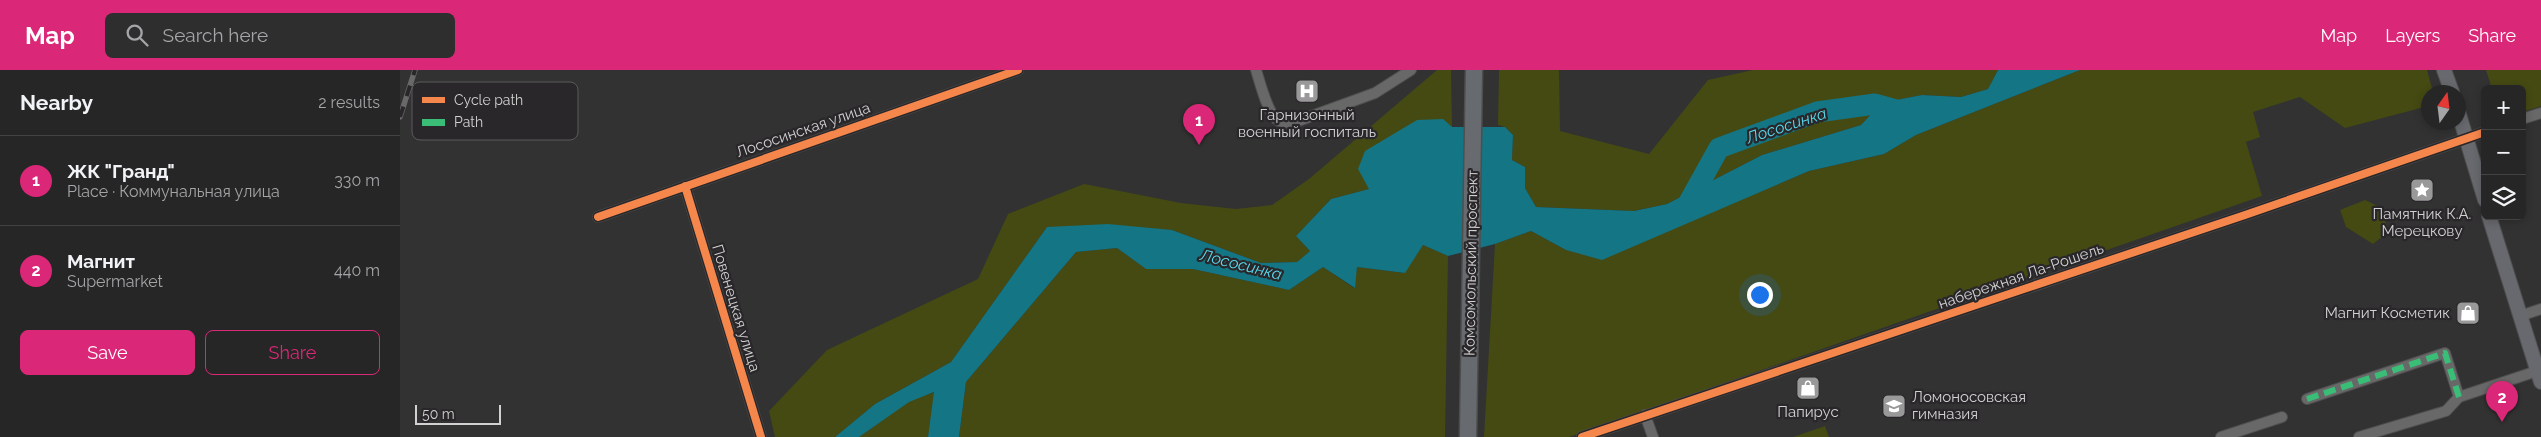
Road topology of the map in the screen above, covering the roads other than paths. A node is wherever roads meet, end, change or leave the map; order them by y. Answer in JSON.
{"nodes":[{"id":1,"x":1018,"y":70,"type":"edge"},
{"id":2,"x":1256,"y":70,"type":"edge"},
{"id":3,"x":1411,"y":70,"type":"edge"},
{"id":4,"x":1474,"y":70,"type":"edge"},
{"id":5,"x":2444,"y":70,"type":"edge"},
{"id":6,"x":998,"y":73,"type":"edge"},
{"id":7,"x":2449,"y":85,"type":"edge"},
{"id":8,"x":2541,"y":113,"type":"edge"},
{"id":9,"x":2526,"y":118,"type":"edge"},
{"id":10,"x":2465,"y":130,"type":"edge"},
{"id":11,"x":2481,"y":133,"type":"edge"},
{"id":12,"x":2468,"y":138,"type":"junction"},
{"id":13,"x":2481,"y":185,"type":"edge"},
{"id":14,"x":685,"y":186,"type":"junction"},
{"id":15,"x":598,"y":217,"type":"dead end"},
{"id":16,"x":2490,"y":220,"type":"edge"},
{"id":17,"x":2541,"y":309,"type":"edge"},
{"id":18,"x":2520,"y":316,"type":"junction"},
{"id":19,"x":2539,"y":376,"type":"edge"},
{"id":20,"x":2459,"y":397,"type":"junction"},
{"id":21,"x":2307,"y":399,"type":"dead end"},
{"id":22,"x":1645,"y":415,"type":"junction"},
{"id":23,"x":2282,"y":417,"type":"dead end"},
{"id":24,"x":1468,"y":433,"type":"edge"},
{"id":25,"x":761,"y":437,"type":"edge"},
{"id":26,"x":1582,"y":437,"type":"edge"},
{"id":27,"x":1653,"y":437,"type":"edge"},
{"id":28,"x":2221,"y":437,"type":"edge"},
{"id":29,"x":2359,"y":437,"type":"edge"}],
"edges":[{"from":1,"to":6,"type":"street","name":"Лососинская улица"},
{"from":2,"to":3,"type":"street"},
{"from":4,"to":24,"type":"main road","name":"Комсомольский проспект"},
{"from":5,"to":7,"type":"main road"},
{"from":6,"to":14,"type":"street","name":"Лососинская улица"},
{"from":8,"to":9,"type":"street"},
{"from":10,"to":12,"type":"main road"},
{"from":11,"to":12,"type":"street","name":"набережная Ла-Рошель"},
{"from":12,"to":13,"type":"main road"},
{"from":12,"to":22,"type":"street","name":"набережная Ла-Рошель"},
{"from":14,"to":15,"type":"street","name":"Лососинская улица"},
{"from":14,"to":25,"type":"street","name":"Повенецкая улица"},
{"from":16,"to":18,"type":"main road"},
{"from":17,"to":18,"type":"street"},
{"from":18,"to":19,"type":"main road"},
{"from":19,"to":20,"type":"street"},
{"from":20,"to":21,"type":"street"},
{"from":20,"to":29,"type":"street"},
{"from":22,"to":26,"type":"street","name":"набережная Ла-Рошель"},
{"from":22,"to":27,"type":"street"},
{"from":23,"to":28,"type":"street"}]}
